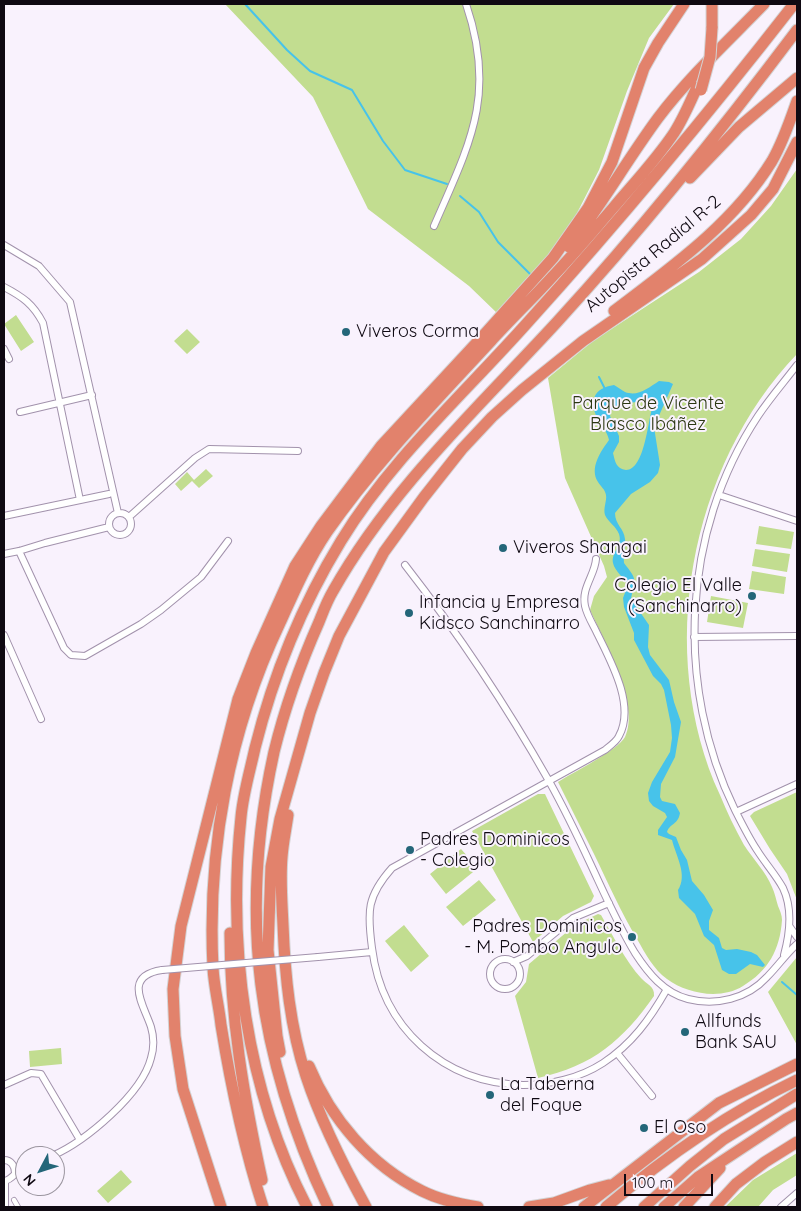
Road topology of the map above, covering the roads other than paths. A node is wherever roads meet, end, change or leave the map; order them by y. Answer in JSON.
{"nodes":[{"id":1,"x":466,"y":4,"type":"edge"},
{"id":2,"x":684,"y":4,"type":"edge"},
{"id":3,"x":712,"y":4,"type":"edge"},
{"id":4,"x":764,"y":4,"type":"edge"},
{"id":5,"x":794,"y":4,"type":"edge"},
{"id":6,"x":797,"y":30,"type":"edge"},
{"id":7,"x":797,"y":78,"type":"edge"},
{"id":8,"x":699,"y":89,"type":"junction"},
{"id":9,"x":797,"y":101,"type":"edge"},
{"id":10,"x":797,"y":142,"type":"edge"},
{"id":11,"x":797,"y":156,"type":"edge"},
{"id":12,"x":773,"y":189,"type":"junction"},
{"id":13,"x":636,"y":200,"type":"junction"},
{"id":14,"x":644,"y":222,"type":"junction"},
{"id":15,"x":434,"y":226,"type":"dead end"},
{"id":16,"x":4,"y":245,"type":"edge"},
{"id":17,"x":4,"y":287,"type":"edge"},
{"id":18,"x":516,"y":313,"type":"junction"},
{"id":19,"x":4,"y":349,"type":"edge"},
{"id":20,"x":9,"y":359,"type":"dead end"},
{"id":21,"x":797,"y":365,"type":"edge"},
{"id":22,"x":522,"y":390,"type":"junction"},
{"id":23,"x":92,"y":395,"type":"junction"},
{"id":24,"x":60,"y":402,"type":"junction"},
{"id":25,"x":20,"y":412,"type":"dead end"},
{"id":26,"x":298,"y":451,"type":"dead end"},
{"id":27,"x":109,"y":494,"type":"dead end"},
{"id":28,"x":719,"y":495,"type":"junction"},
{"id":29,"x":80,"y":500,"type":"junction"},
{"id":30,"x":118,"y":513,"type":"junction"},
{"id":31,"x":4,"y":516,"type":"edge"},
{"id":32,"x":129,"y":517,"type":"junction"},
{"id":33,"x":797,"y":521,"type":"edge"},
{"id":34,"x":109,"y":527,"type":"junction"},
{"id":35,"x":228,"y":541,"type":"dead end"},
{"id":36,"x":19,"y":551,"type":"junction"},
{"id":37,"x":4,"y":554,"type":"edge"},
{"id":38,"x":596,"y":559,"type":"dead end"},
{"id":39,"x":405,"y":564,"type":"dead end"},
{"id":40,"x":4,"y":635,"type":"edge"},
{"id":41,"x":797,"y":636,"type":"edge"},
{"id":42,"x":694,"y":637,"type":"junction"},
{"id":43,"x":41,"y":719,"type":"dead end"},
{"id":44,"x":293,"y":776,"type":"junction"},
{"id":45,"x":548,"y":781,"type":"junction"},
{"id":46,"x":797,"y":784,"type":"edge"},
{"id":47,"x":736,"y":812,"type":"junction"},
{"id":48,"x":236,"y":903,"type":"junction"},
{"id":49,"x":608,"y":903,"type":"junction"},
{"id":50,"x":789,"y":926,"type":"junction"},
{"id":51,"x":797,"y":937,"type":"edge"},
{"id":52,"x":797,"y":944,"type":"edge"},
{"id":53,"x":372,"y":952,"type":"junction"},
{"id":54,"x":527,"y":956,"type":"junction"},
{"id":55,"x":784,"y":956,"type":"junction"},
{"id":56,"x":513,"y":962,"type":"junction"},
{"id":57,"x":519,"y":972,"type":"junction"},
{"id":58,"x":667,"y":989,"type":"junction"},
{"id":59,"x":290,"y":1005,"type":"junction"},
{"id":60,"x":617,"y":1053,"type":"junction"},
{"id":61,"x":797,"y":1064,"type":"edge"},
{"id":62,"x":797,"y":1080,"type":"edge"},
{"id":63,"x":4,"y":1084,"type":"edge"},
{"id":64,"x":797,"y":1094,"type":"edge"},
{"id":65,"x":652,"y":1096,"type":"dead end"},
{"id":66,"x":797,"y":1113,"type":"edge"},
{"id":67,"x":80,"y":1140,"type":"junction"},
{"id":68,"x":797,"y":1142,"type":"edge"},
{"id":69,"x":65,"y":1149,"type":"edge"},
{"id":70,"x":304,"y":1150,"type":"junction"},
{"id":71,"x":735,"y":1152,"type":"junction"},
{"id":72,"x":4,"y":1160,"type":"edge"},
{"id":73,"x":14,"y":1165,"type":"joint"},
{"id":74,"x":15,"y":1173,"type":"joint"},
{"id":75,"x":4,"y":1181,"type":"edge"},
{"id":76,"x":611,"y":1184,"type":"junction"},
{"id":77,"x":797,"y":1193,"type":"edge"},
{"id":78,"x":14,"y":1200,"type":"dead end"},
{"id":79,"x":5,"y":1207,"type":"edge"},
{"id":80,"x":18,"y":1207,"type":"edge"},
{"id":81,"x":221,"y":1207,"type":"edge"},
{"id":82,"x":263,"y":1207,"type":"edge"},
{"id":83,"x":269,"y":1207,"type":"edge"},
{"id":84,"x":306,"y":1207,"type":"edge"},
{"id":85,"x":328,"y":1207,"type":"edge"},
{"id":86,"x":366,"y":1207,"type":"edge"},
{"id":87,"x":478,"y":1207,"type":"edge"},
{"id":88,"x":529,"y":1207,"type":"edge"},
{"id":89,"x":584,"y":1207,"type":"edge"},
{"id":90,"x":606,"y":1207,"type":"edge"},
{"id":91,"x":644,"y":1207,"type":"edge"},
{"id":92,"x":664,"y":1207,"type":"edge"},
{"id":93,"x":684,"y":1207,"type":"edge"},
{"id":94,"x":715,"y":1207,"type":"edge"},
{"id":95,"x":781,"y":1207,"type":"edge"}],
"edges":[{"from":1,"to":15,"type":"street"},
{"from":2,"to":81,"type":"highway"},
{"from":3,"to":8,"type":"highway","bridge":true},
{"from":4,"to":18,"type":"highway"},
{"from":5,"to":13,"type":"highway"},
{"from":6,"to":14,"type":"highway"},
{"from":7,"to":14,"type":"highway"},
{"from":8,"to":13,"type":"highway"},
{"from":8,"to":18,"type":"highway"},
{"from":9,"to":22,"type":"highway","name":"Autopista Radial R-2"},
{"from":10,"to":12,"type":"highway"},
{"from":11,"to":12,"type":"highway"},
{"from":12,"to":22,"type":"highway"},
{"from":13,"to":48,"type":"highway"},
{"from":14,"to":70,"type":"highway"},
{"from":16,"to":23,"type":"street"},
{"from":17,"to":24,"type":"street"},
{"from":18,"to":82,"type":"highway"},
{"from":19,"to":20,"type":"street"},
{"from":21,"to":28,"type":"street"},
{"from":22,"to":44,"type":"highway"},
{"from":23,"to":24,"type":"street"},
{"from":23,"to":30,"type":"street"},
{"from":24,"to":25,"type":"street"},
{"from":24,"to":29,"type":"street"},
{"from":26,"to":32,"type":"street"},
{"from":27,"to":29,"type":"street"},
{"from":28,"to":33,"type":"street"},
{"from":28,"to":42,"type":"street"},
{"from":29,"to":31,"type":"street"},
{"from":30,"to":32,"type":"street"},
{"from":30,"to":34,"type":"street"},
{"from":32,"to":34,"type":"street"},
{"from":34,"to":36,"type":"street"},
{"from":35,"to":36,"type":"street"},
{"from":36,"to":37,"type":"street"},
{"from":38,"to":45,"type":"street"},
{"from":39,"to":45,"type":"street"},
{"from":40,"to":43,"type":"street"},
{"from":41,"to":42,"type":"street"},
{"from":42,"to":47,"type":"street"},
{"from":44,"to":59,"type":"highway"},
{"from":44,"to":70,"type":"highway"},
{"from":45,"to":49,"type":"street"},
{"from":45,"to":53,"type":"street"},
{"from":46,"to":47,"type":"street"},
{"from":47,"to":50,"type":"street"},
{"from":48,"to":83,"type":"highway"},
{"from":48,"to":84,"type":"highway"},
{"from":49,"to":54,"type":"street"},
{"from":49,"to":58,"type":"street"},
{"from":50,"to":51,"type":"street"},
{"from":50,"to":55,"type":"street"},
{"from":52,"to":55,"type":"street"},
{"from":53,"to":60,"type":"street"},
{"from":53,"to":67,"type":"street","bridge":true},
{"from":54,"to":56,"type":"street"},
{"from":54,"to":57,"type":"street"},
{"from":55,"to":58,"type":"street"},
{"from":56,"to":57,"type":"street"},
{"from":56,"to":57,"type":"street"},
{"from":58,"to":60,"type":"street"},
{"from":59,"to":86,"type":"highway"},
{"from":59,"to":87,"type":"highway"},
{"from":60,"to":65,"type":"street"},
{"from":61,"to":76,"type":"highway"},
{"from":62,"to":90,"type":"highway"},
{"from":63,"to":67,"type":"street"},
{"from":64,"to":91,"type":"highway"},
{"from":66,"to":71,"type":"highway"},
{"from":67,"to":69,"type":"street"},
{"from":68,"to":94,"type":"highway"},
{"from":70,"to":85,"type":"highway"},
{"from":71,"to":92,"type":"highway"},
{"from":71,"to":93,"type":"highway"},
{"from":72,"to":73,"type":"street"},
{"from":73,"to":74,"type":"street"},
{"from":74,"to":75,"type":"street"},
{"from":75,"to":79,"type":"street"},
{"from":76,"to":88,"type":"highway"},
{"from":76,"to":89,"type":"highway"},
{"from":77,"to":95,"type":"street"},
{"from":78,"to":80,"type":"street"}]}
